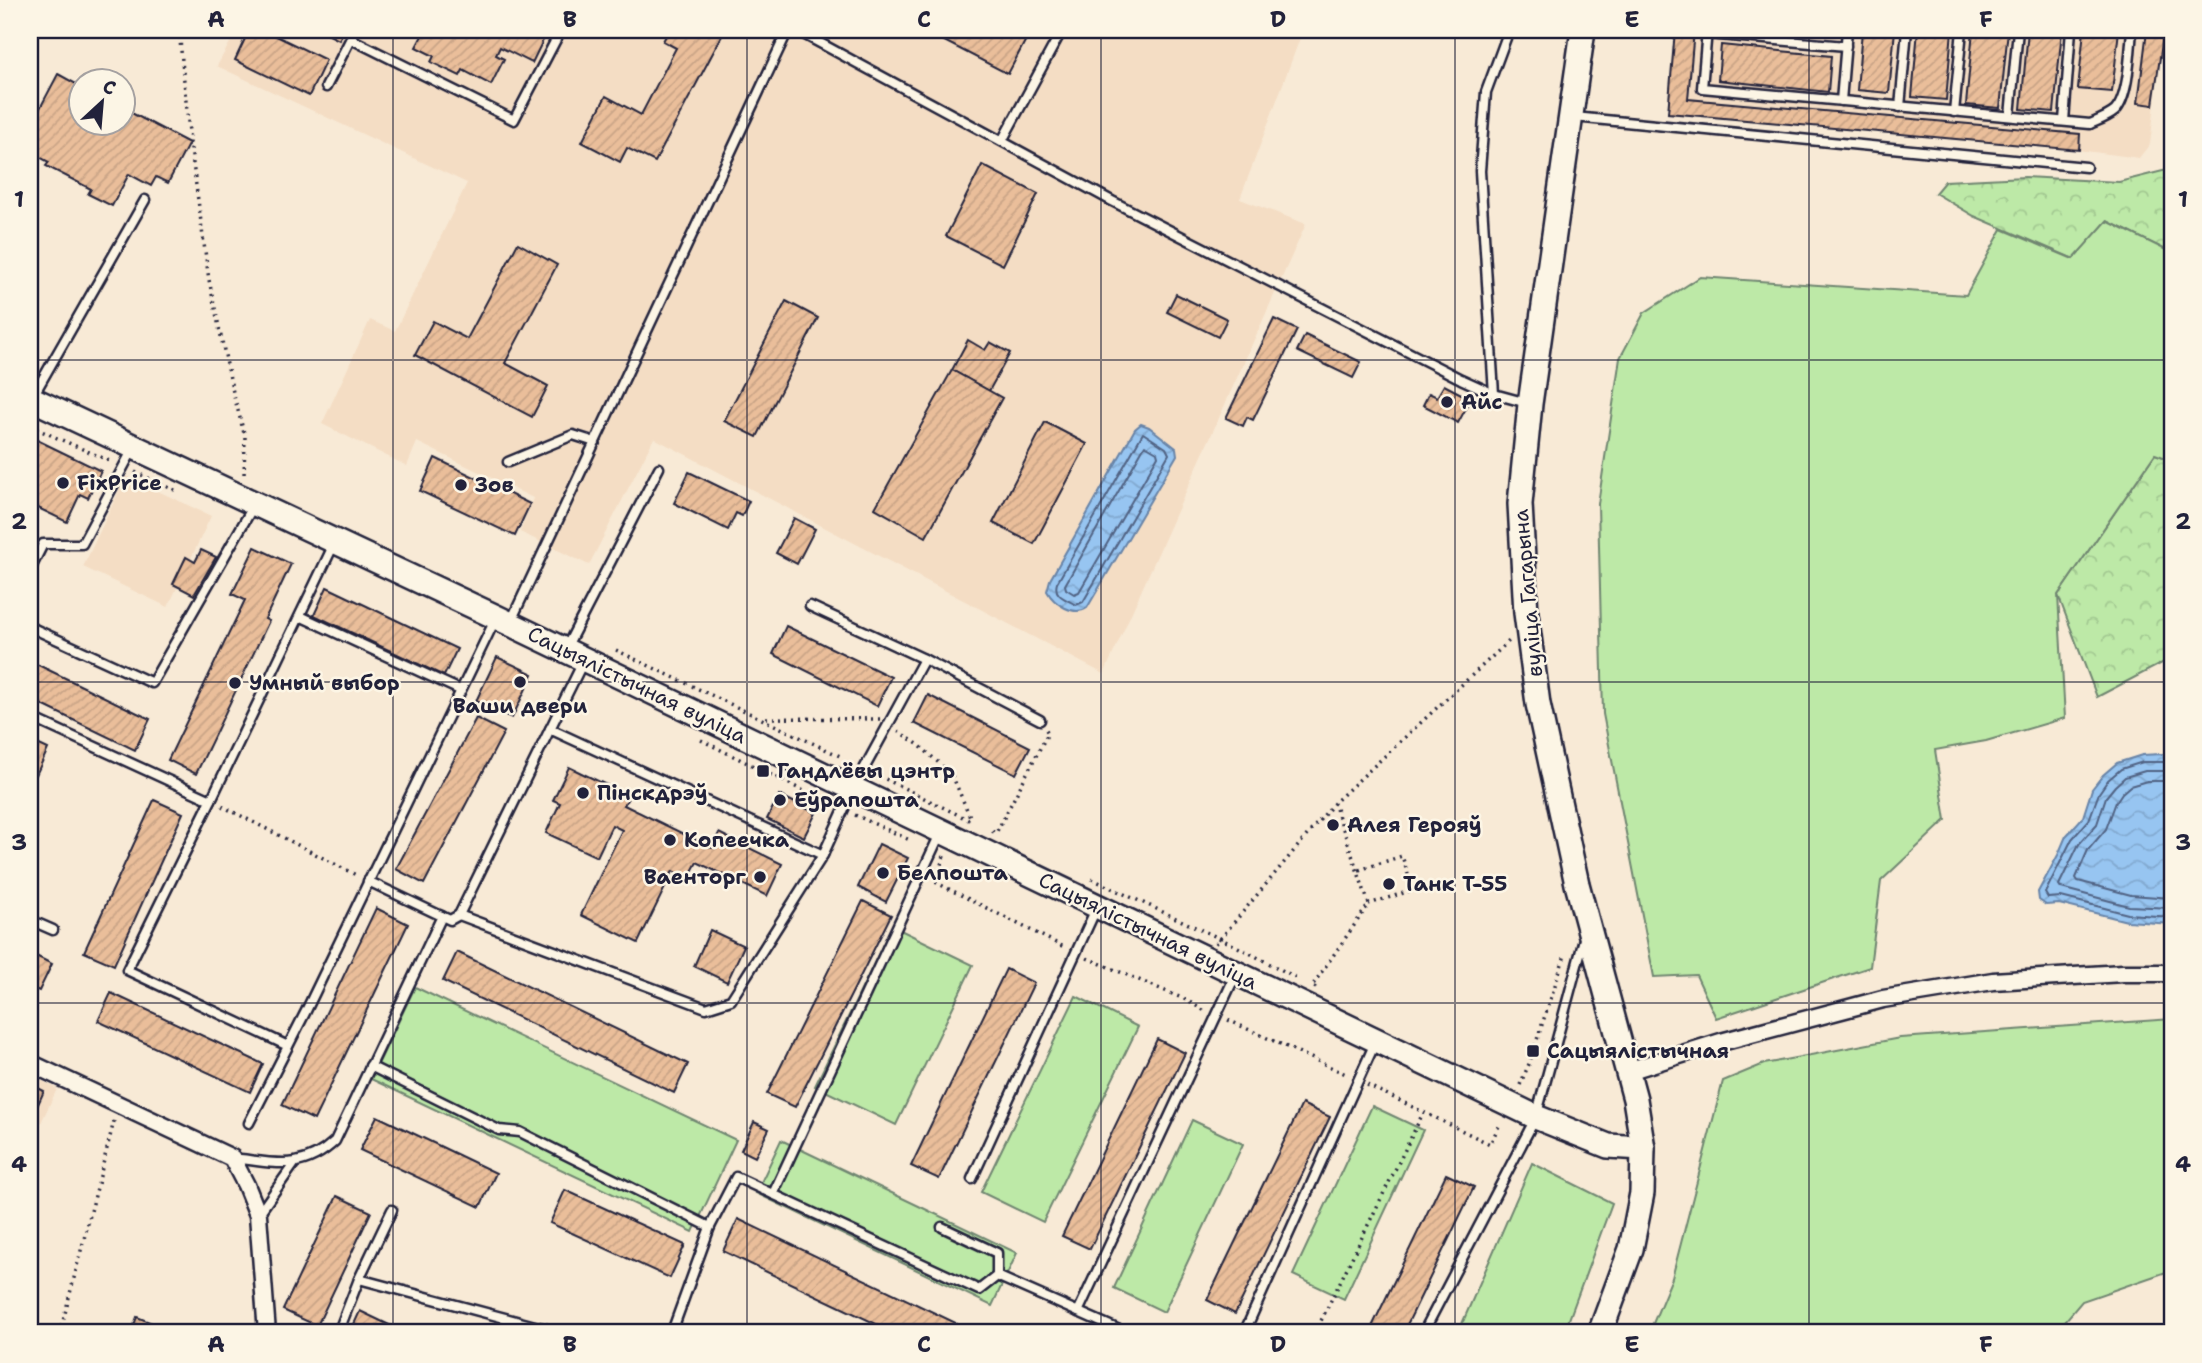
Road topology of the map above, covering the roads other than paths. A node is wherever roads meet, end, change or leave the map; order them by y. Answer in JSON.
{"nodes":[{"id":1,"x":355,"y":30,"type":"edge"},
{"id":2,"x":561,"y":30,"type":"edge"},
{"id":3,"x":788,"y":30,"type":"edge"},
{"id":4,"x":796,"y":30,"type":"edge"},
{"id":5,"x":1062,"y":30,"type":"edge"},
{"id":6,"x":1509,"y":30,"type":"edge"},
{"id":7,"x":1583,"y":30,"type":"edge"},
{"id":8,"x":1847,"y":30,"type":"edge"},
{"id":9,"x":1907,"y":30,"type":"edge"},
{"id":10,"x":1962,"y":30,"type":"edge"},
{"id":11,"x":2018,"y":30,"type":"edge"},
{"id":12,"x":2071,"y":30,"type":"edge"},
{"id":13,"x":2132,"y":30,"type":"edge"},
{"id":14,"x":1707,"y":32,"type":"edge"},
{"id":15,"x":351,"y":39,"type":"junction"},
{"id":16,"x":1846,"y":46,"type":"junction"},
{"id":17,"x":326,"y":87,"type":"dead end"},
{"id":18,"x":1841,"y":101,"type":"junction"},
{"id":19,"x":1900,"y":107,"type":"junction"},
{"id":20,"x":1954,"y":111,"type":"junction"},
{"id":21,"x":2010,"y":116,"type":"junction"},
{"id":22,"x":1571,"y":117,"type":"junction"},
{"id":23,"x":2064,"y":121,"type":"junction"},
{"id":24,"x":1002,"y":141,"type":"junction"},
{"id":25,"x":2086,"y":167,"type":"dead end"},
{"id":26,"x":145,"y":200,"type":"dead end"},
{"id":27,"x":1494,"y":394,"type":"junction"},
{"id":28,"x":31,"y":398,"type":"edge"},
{"id":29,"x":1530,"y":404,"type":"junction"},
{"id":30,"x":595,"y":442,"type":"junction"},
{"id":31,"x":134,"y":446,"type":"junction"},
{"id":32,"x":508,"y":461,"type":"dead end"},
{"id":33,"x":659,"y":468,"type":"dead end"},
{"id":34,"x":255,"y":503,"type":"junction"},
{"id":35,"x":335,"y":542,"type":"junction"},
{"id":36,"x":30,"y":570,"type":"edge"},
{"id":37,"x":810,"y":606,"type":"dead end"},
{"id":38,"x":300,"y":616,"type":"junction"},
{"id":39,"x":503,"y":621,"type":"junction"},
{"id":40,"x":30,"y":627,"type":"edge"},
{"id":41,"x":574,"y":655,"type":"junction"},
{"id":42,"x":924,"y":659,"type":"junction"},
{"id":43,"x":460,"y":690,"type":"junction"},
{"id":44,"x":30,"y":716,"type":"edge"},
{"id":45,"x":1040,"y":720,"type":"road end"},
{"id":46,"x":550,"y":729,"type":"junction"},
{"id":47,"x":853,"y":789,"type":"junction"},
{"id":48,"x":211,"y":800,"type":"junction"},
{"id":49,"x":942,"y":831,"type":"junction"},
{"id":50,"x":823,"y":855,"type":"junction"},
{"id":51,"x":368,"y":881,"type":"junction"},
{"id":52,"x":1097,"y":906,"type":"junction"},
{"id":53,"x":459,"y":915,"type":"junction"},
{"id":54,"x":442,"y":916,"type":"junction"},
{"id":55,"x":30,"y":920,"type":"edge"},
{"id":56,"x":1588,"y":926,"type":"junction"},
{"id":57,"x":53,"y":930,"type":"dead end"},
{"id":58,"x":1237,"y":974,"type":"junction"},
{"id":59,"x":2172,"y":974,"type":"edge"},
{"id":60,"x":1376,"y":1040,"type":"junction"},
{"id":61,"x":288,"y":1046,"type":"junction"},
{"id":62,"x":30,"y":1063,"type":"edge"},
{"id":63,"x":370,"y":1066,"type":"junction"},
{"id":64,"x":1628,"y":1072,"type":"junction"},
{"id":65,"x":1536,"y":1117,"type":"junction"},
{"id":66,"x":248,"y":1123,"type":"dead end"},
{"id":67,"x":1643,"y":1148,"type":"junction"},
{"id":68,"x":232,"y":1158,"type":"junction"},
{"id":69,"x":294,"y":1164,"type":"junction"},
{"id":70,"x":972,"y":1179,"type":"dead end"},
{"id":71,"x":773,"y":1194,"type":"junction"},
{"id":72,"x":392,"y":1210,"type":"dead end"},
{"id":73,"x":258,"y":1215,"type":"junction"},
{"id":74,"x":710,"y":1227,"type":"junction"},
{"id":75,"x":942,"y":1227,"type":"dead end"},
{"id":76,"x":997,"y":1276,"type":"junction"},
{"id":77,"x":359,"y":1279,"type":"junction"},
{"id":78,"x":1078,"y":1312,"type":"junction"},
{"id":79,"x":267,"y":1333,"type":"edge"},
{"id":80,"x":338,"y":1333,"type":"edge"},
{"id":81,"x":561,"y":1333,"type":"edge"},
{"id":82,"x":675,"y":1333,"type":"edge"},
{"id":83,"x":1126,"y":1333,"type":"edge"},
{"id":84,"x":1244,"y":1333,"type":"edge"},
{"id":85,"x":1423,"y":1333,"type":"edge"},
{"id":86,"x":1600,"y":1333,"type":"edge"}],
"edges":[{"from":1,"to":15,"type":"lane"},
{"from":2,"to":15,"type":"lane"},
{"from":3,"to":30,"type":"lane"},
{"from":4,"to":24,"type":"lane"},
{"from":5,"to":24,"type":"lane"},
{"from":6,"to":27,"type":"lane"},
{"from":7,"to":22,"type":"main road","name":"вуліца Гагарына"},
{"from":8,"to":16,"type":"lane"},
{"from":9,"to":19,"type":"lane"},
{"from":10,"to":20,"type":"lane"},
{"from":11,"to":21,"type":"lane"},
{"from":12,"to":23,"type":"lane"},
{"from":13,"to":23,"type":"lane"},
{"from":14,"to":16,"type":"lane"},
{"from":14,"to":18,"type":"lane"},
{"from":15,"to":17,"type":"lane"},
{"from":16,"to":18,"type":"lane"},
{"from":18,"to":19,"type":"lane"},
{"from":19,"to":20,"type":"lane"},
{"from":20,"to":21,"type":"lane"},
{"from":21,"to":23,"type":"lane"},
{"from":22,"to":25,"type":"lane"},
{"from":22,"to":29,"type":"main road","name":"вуліца Гагарына"},
{"from":24,"to":27,"type":"lane"},
{"from":26,"to":28,"type":"lane"},
{"from":27,"to":29,"type":"lane"},
{"from":28,"to":31,"type":"main road","name":"Сацыялістычная вуліца"},
{"from":29,"to":56,"type":"main road","name":"вуліца Гагарына"},
{"from":30,"to":32,"type":"lane"},
{"from":30,"to":39,"type":"lane"},
{"from":31,"to":34,"type":"main road","name":"Сацыялістычная вуліца"},
{"from":31,"to":36,"type":"lane"},
{"from":33,"to":41,"type":"lane"},
{"from":34,"to":35,"type":"main road","name":"Сацыялістычная вуліца"},
{"from":34,"to":40,"type":"lane"},
{"from":35,"to":38,"type":"lane"},
{"from":35,"to":39,"type":"main road","name":"Сацыялістычная вуліца"},
{"from":37,"to":42,"type":"lane"},
{"from":38,"to":43,"type":"lane"},
{"from":38,"to":48,"type":"lane"},
{"from":39,"to":41,"type":"main road","name":"Сацыялістычная вуліца"},
{"from":39,"to":43,"type":"lane"},
{"from":41,"to":46,"type":"lane"},
{"from":41,"to":47,"type":"main road","name":"Сацыялістычная вуліца"},
{"from":42,"to":45,"type":"lane"},
{"from":42,"to":47,"type":"lane"},
{"from":43,"to":51,"type":"lane"},
{"from":44,"to":48,"type":"lane"},
{"from":46,"to":50,"type":"lane"},
{"from":46,"to":53,"type":"lane"},
{"from":47,"to":49,"type":"main road","name":"Сацыялістычная вуліца"},
{"from":47,"to":50,"type":"lane"},
{"from":48,"to":61,"type":"lane"},
{"from":49,"to":52,"type":"main road","name":"Сацыялістычная вуліца"},
{"from":49,"to":71,"type":"lane"},
{"from":50,"to":53,"type":"lane"},
{"from":51,"to":54,"type":"lane"},
{"from":51,"to":61,"type":"lane"},
{"from":52,"to":58,"type":"main road","name":"Сацыялістычная вуліца"},
{"from":52,"to":70,"type":"lane"},
{"from":53,"to":54,"type":"lane"},
{"from":54,"to":63,"type":"lane"},
{"from":55,"to":57,"type":"lane"},
{"from":56,"to":64,"type":"main road","name":"вуліца Гагарына"},
{"from":56,"to":65,"type":"lane"},
{"from":58,"to":60,"type":"main road","name":"Сацыялістычная вуліца"},
{"from":58,"to":78,"type":"lane"},
{"from":59,"to":64,"type":"street"},
{"from":60,"to":65,"type":"main road","name":"Сацыялістычная вуліца"},
{"from":60,"to":84,"type":"lane"},
{"from":61,"to":66,"type":"lane"},
{"from":62,"to":68,"type":"street"},
{"from":63,"to":69,"type":"lane"},
{"from":63,"to":74,"type":"lane"},
{"from":64,"to":67,"type":"main road","name":"вуліца Гагарына"},
{"from":65,"to":67,"type":"main road","name":"Сацыялістычная вуліца"},
{"from":65,"to":85,"type":"lane"},
{"from":67,"to":86,"type":"main road"},
{"from":68,"to":69,"type":"lane"},
{"from":68,"to":73,"type":"street"},
{"from":69,"to":73,"type":"lane"},
{"from":71,"to":74,"type":"lane"},
{"from":71,"to":76,"type":"lane"},
{"from":72,"to":77,"type":"lane"},
{"from":73,"to":79,"type":"street"},
{"from":74,"to":82,"type":"lane"},
{"from":75,"to":76,"type":"lane"},
{"from":76,"to":78,"type":"lane"},
{"from":77,"to":80,"type":"lane"},
{"from":77,"to":81,"type":"lane"},
{"from":78,"to":83,"type":"lane"}]}
